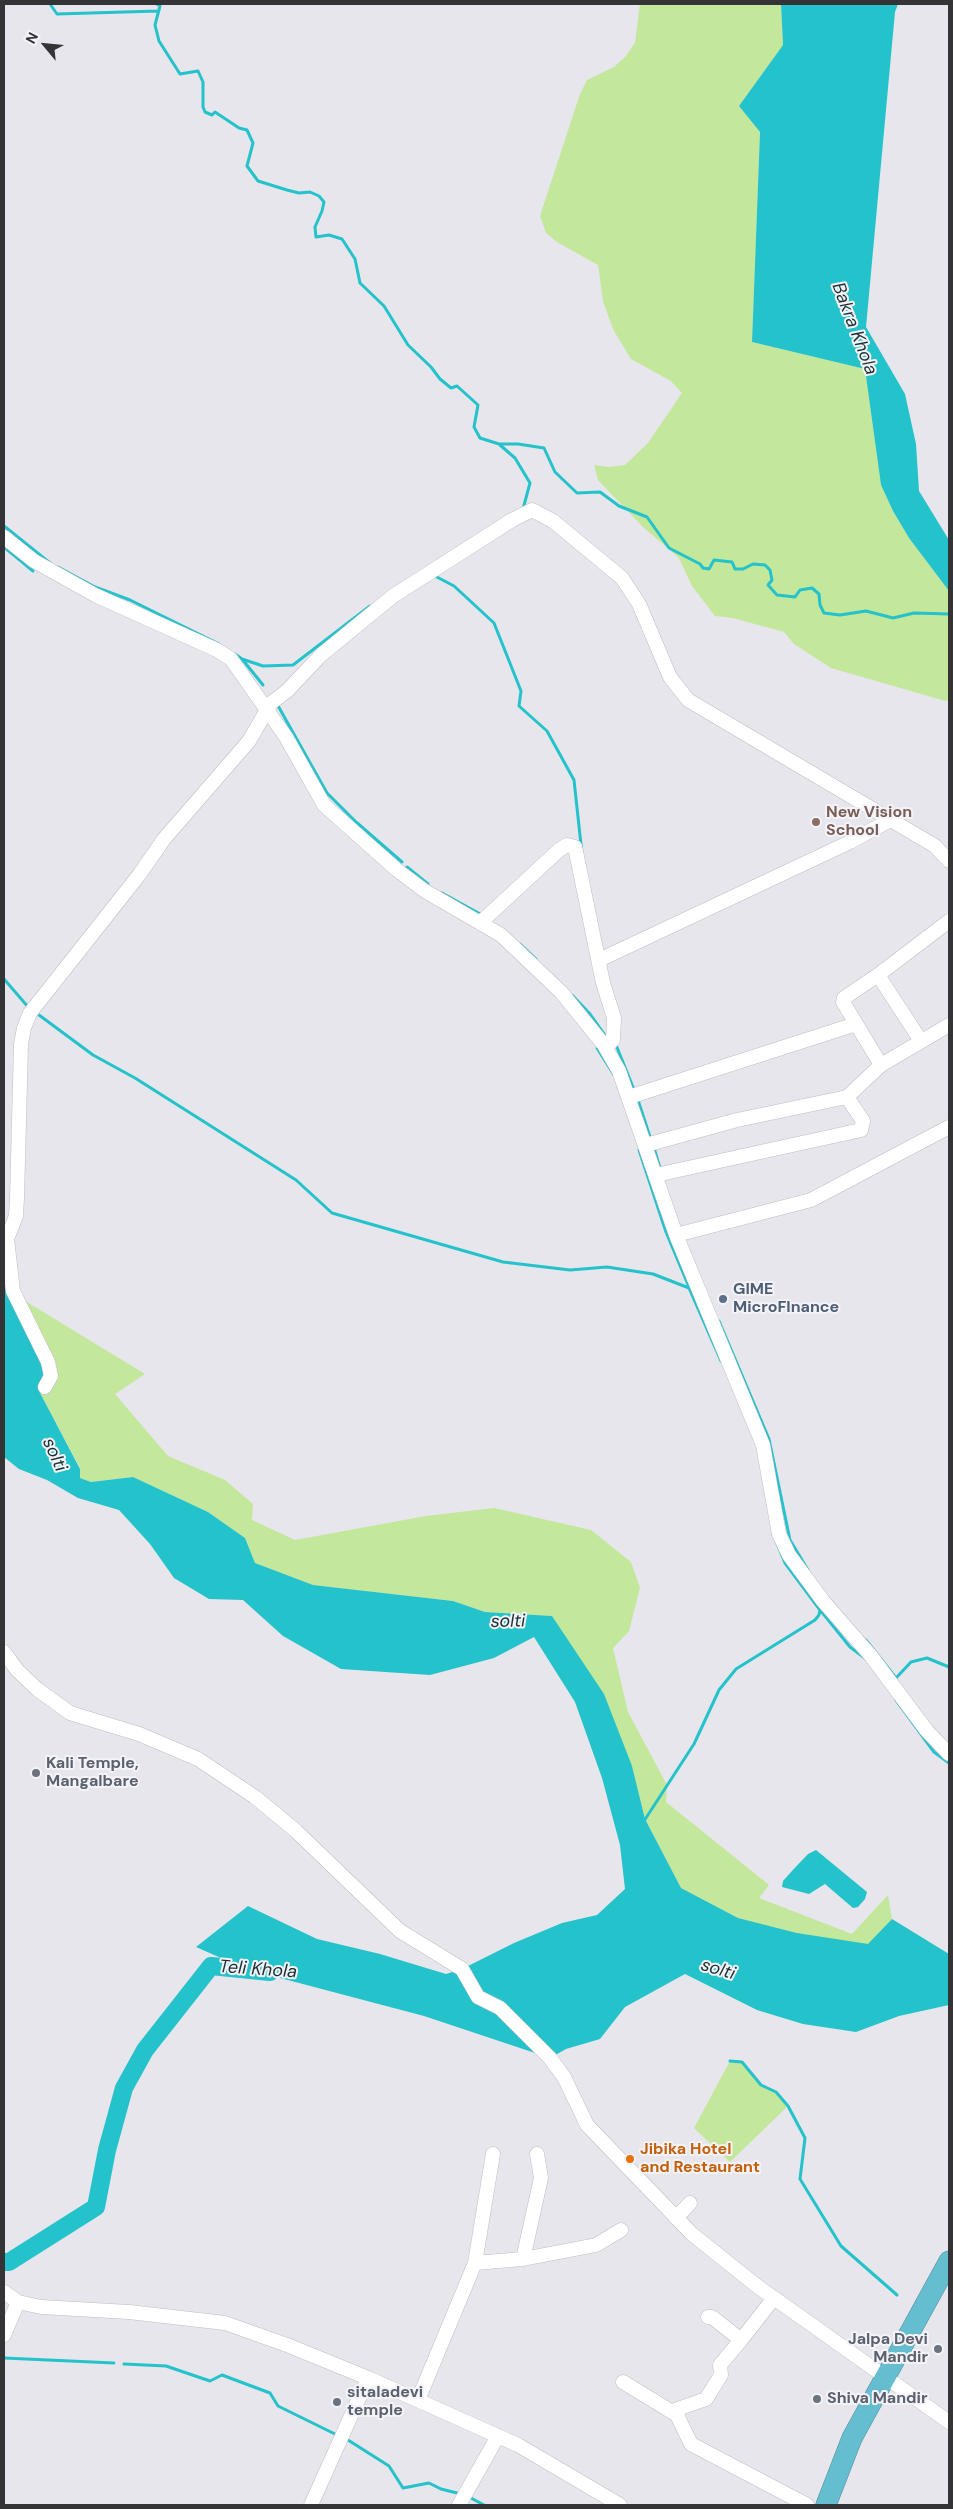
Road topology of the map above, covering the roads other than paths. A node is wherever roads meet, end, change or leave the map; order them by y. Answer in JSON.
{"nodes":[{"id":1,"x":4,"y":536,"type":"edge"},
{"id":2,"x":267,"y":710,"type":"junction"},
{"id":3,"x":890,"y":820,"type":"junction"},
{"id":4,"x":949,"y":860,"type":"edge"},
{"id":5,"x":949,"y":921,"type":"edge"},
{"id":6,"x":480,"y":923,"type":"junction"},
{"id":7,"x":599,"y":960,"type":"junction"},
{"id":8,"x":878,"y":975,"type":"junction"},
{"id":9,"x":856,"y":1024,"type":"junction"},
{"id":10,"x":949,"y":1025,"type":"edge"},
{"id":11,"x":921,"y":1041,"type":"junction"},
{"id":12,"x":606,"y":1047,"type":"junction"},
{"id":13,"x":881,"y":1065,"type":"junction"},
{"id":14,"x":629,"y":1097,"type":"junction"},
{"id":15,"x":847,"y":1097,"type":"junction"},
{"id":16,"x":949,"y":1127,"type":"edge"},
{"id":17,"x":646,"y":1145,"type":"junction"},
{"id":18,"x":656,"y":1175,"type":"junction"},
{"id":19,"x":676,"y":1235,"type":"junction"},
{"id":20,"x":45,"y":1388,"type":"dead end"},
{"id":21,"x":4,"y":1652,"type":"edge"},
{"id":22,"x":17,"y":1670,"type":"junction"},
{"id":23,"x":4,"y":1676,"type":"edge"},
{"id":24,"x":949,"y":1754,"type":"edge"},
{"id":25,"x":493,"y":2154,"type":"dead end"},
{"id":26,"x":537,"y":2154,"type":"dead end"},
{"id":27,"x":690,"y":2203,"type":"dead end"},
{"id":28,"x":676,"y":2218,"type":"junction"},
{"id":29,"x":621,"y":2230,"type":"dead end"},
{"id":30,"x":523,"y":2259,"type":"junction"},
{"id":31,"x":949,"y":2261,"type":"edge"},
{"id":32,"x":475,"y":2263,"type":"junction"},
{"id":33,"x":4,"y":2292,"type":"edge"},
{"id":34,"x":774,"y":2298,"type":"junction"},
{"id":35,"x":18,"y":2302,"type":"junction"},
{"id":36,"x":708,"y":2317,"type":"dead end"},
{"id":37,"x":4,"y":2335,"type":"edge"},
{"id":38,"x":741,"y":2340,"type":"junction"},
{"id":39,"x":368,"y":2378,"type":"junction"},
{"id":40,"x":886,"y":2378,"type":"junction"},
{"id":41,"x":623,"y":2382,"type":"dead end"},
{"id":42,"x":418,"y":2400,"type":"junction"},
{"id":43,"x":672,"y":2411,"type":"junction"},
{"id":44,"x":949,"y":2422,"type":"edge"},
{"id":45,"x":498,"y":2436,"type":"junction"},
{"id":46,"x":311,"y":2505,"type":"edge"},
{"id":47,"x":459,"y":2505,"type":"edge"},
{"id":48,"x":620,"y":2505,"type":"edge"},
{"id":49,"x":807,"y":2505,"type":"edge"},
{"id":50,"x":826,"y":2505,"type":"edge"}],
"edges":[{"from":1,"to":2,"type":"street"},
{"from":2,"to":3,"type":"street"},
{"from":2,"to":6,"type":"street"},
{"from":2,"to":20,"type":"street"},
{"from":3,"to":4,"type":"street"},
{"from":3,"to":7,"type":"street"},
{"from":5,"to":8,"type":"street"},
{"from":6,"to":7,"type":"street"},
{"from":6,"to":12,"type":"street"},
{"from":7,"to":12,"type":"street"},
{"from":8,"to":9,"type":"street"},
{"from":8,"to":11,"type":"street"},
{"from":9,"to":13,"type":"street"},
{"from":9,"to":14,"type":"street"},
{"from":10,"to":11,"type":"street"},
{"from":11,"to":13,"type":"street"},
{"from":12,"to":14,"type":"street"},
{"from":13,"to":15,"type":"street"},
{"from":14,"to":17,"type":"street"},
{"from":15,"to":17,"type":"street"},
{"from":15,"to":18,"type":"street"},
{"from":16,"to":19,"type":"street"},
{"from":17,"to":18,"type":"street"},
{"from":18,"to":19,"type":"street"},
{"from":19,"to":24,"type":"street"},
{"from":21,"to":22,"type":"street"},
{"from":22,"to":23,"type":"street"},
{"from":22,"to":28,"type":"street"},
{"from":25,"to":32,"type":"street"},
{"from":26,"to":30,"type":"street"},
{"from":27,"to":28,"type":"street"},
{"from":28,"to":34,"type":"street"},
{"from":29,"to":30,"type":"street"},
{"from":30,"to":32,"type":"street"},
{"from":31,"to":40,"type":"highway"},
{"from":32,"to":42,"type":"street"},
{"from":33,"to":35,"type":"street"},
{"from":34,"to":38,"type":"street"},
{"from":34,"to":40,"type":"street"},
{"from":35,"to":37,"type":"street"},
{"from":35,"to":39,"type":"street"},
{"from":36,"to":38,"type":"street"},
{"from":38,"to":43,"type":"street"},
{"from":39,"to":42,"type":"street"},
{"from":39,"to":46,"type":"street"},
{"from":40,"to":44,"type":"street"},
{"from":40,"to":50,"type":"highway"},
{"from":41,"to":43,"type":"street"},
{"from":42,"to":45,"type":"street"},
{"from":43,"to":49,"type":"street"},
{"from":45,"to":47,"type":"street"},
{"from":45,"to":48,"type":"street"}]}
